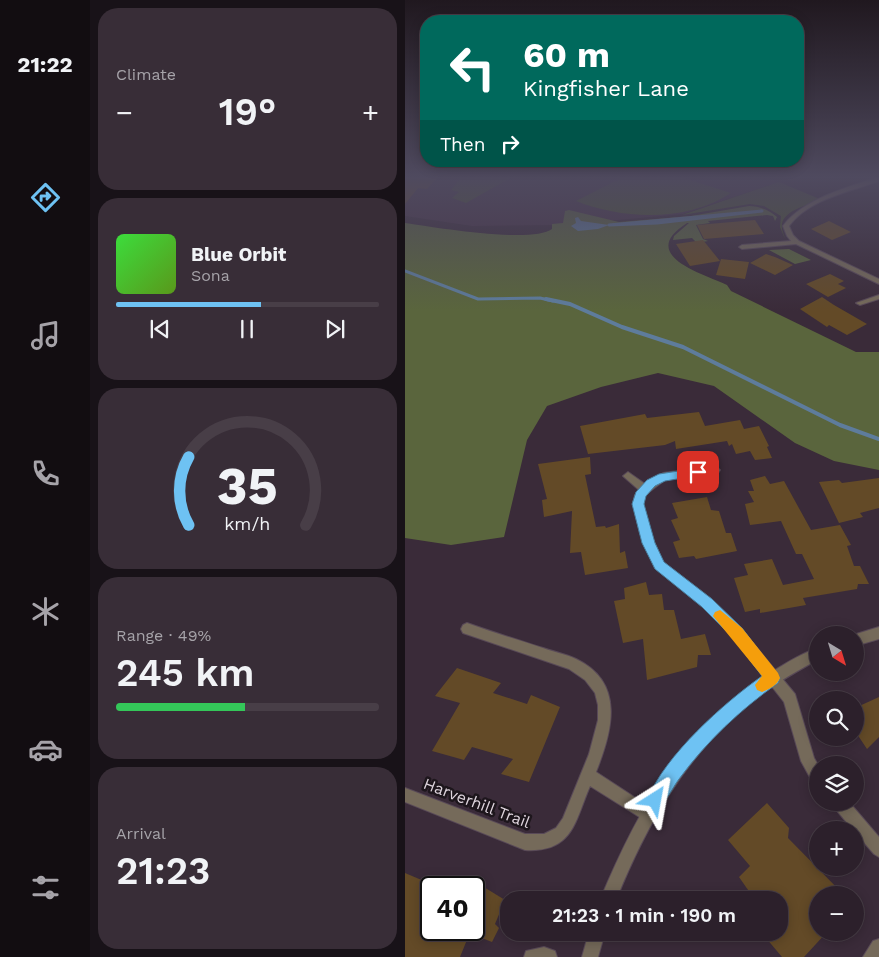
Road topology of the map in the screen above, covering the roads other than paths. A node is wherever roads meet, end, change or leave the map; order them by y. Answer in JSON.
{"nodes":[{"id":1,"x":789,"y":222,"type":"edge"},
{"id":2,"x":797,"y":242,"type":"junction"},
{"id":3,"x":742,"y":248,"type":"dead end"},
{"id":4,"x":879,"y":282,"type":"edge"},
{"id":5,"x":879,"y":297,"type":"edge"},
{"id":6,"x":860,"y":303,"type":"dead end"},
{"id":7,"x":715,"y":470,"type":"dead end"},
{"id":8,"x":628,"y":476,"type":"dead end"},
{"id":9,"x":645,"y":488,"type":"junction"},
{"id":10,"x":467,"y":630,"type":"dead end"},
{"id":11,"x":879,"y":633,"type":"edge"},
{"id":12,"x":864,"y":637,"type":"edge"},
{"id":13,"x":809,"y":658,"type":"edge"},
{"id":14,"x":773,"y":678,"type":"junction"},
{"id":15,"x":809,"y":764,"type":"edge"},
{"id":16,"x":587,"y":775,"type":"junction"},
{"id":17,"x":405,"y":795,"type":"edge"},
{"id":18,"x":847,"y":811,"type":"edge"},
{"id":19,"x":646,"y":813,"type":"junction"},
{"id":20,"x":879,"y":849,"type":"edge"},
{"id":21,"x":611,"y":891,"type":"edge"},
{"id":22,"x":594,"y":941,"type":"edge"},
{"id":23,"x":879,"y":947,"type":"edge"},
{"id":24,"x":532,"y":957,"type":"edge"},
{"id":25,"x":549,"y":957,"type":"edge"},
{"id":26,"x":590,"y":957,"type":"edge"},
{"id":27,"x":871,"y":957,"type":"edge"}],
"edges":[{"from":1,"to":2,"type":"street"},
{"from":2,"to":3,"type":"street"},
{"from":2,"to":4,"type":"street"},
{"from":5,"to":6,"type":"street"},
{"from":7,"to":9,"type":"street"},
{"from":8,"to":9,"type":"street"},
{"from":9,"to":14,"type":"street"},
{"from":10,"to":16,"type":"street","name":"Harverhill Trail"},
{"from":11,"to":12,"type":"street"},
{"from":13,"to":14,"type":"street"},
{"from":14,"to":15,"type":"street"},
{"from":14,"to":19,"type":"street"},
{"from":16,"to":17,"type":"street","name":"Harverhill Trail"},
{"from":16,"to":19,"type":"street"},
{"from":18,"to":20,"type":"street"},
{"from":19,"to":21,"type":"street"},
{"from":22,"to":26,"type":"street"},
{"from":23,"to":27,"type":"street"},
{"from":24,"to":25,"type":"street"}]}
